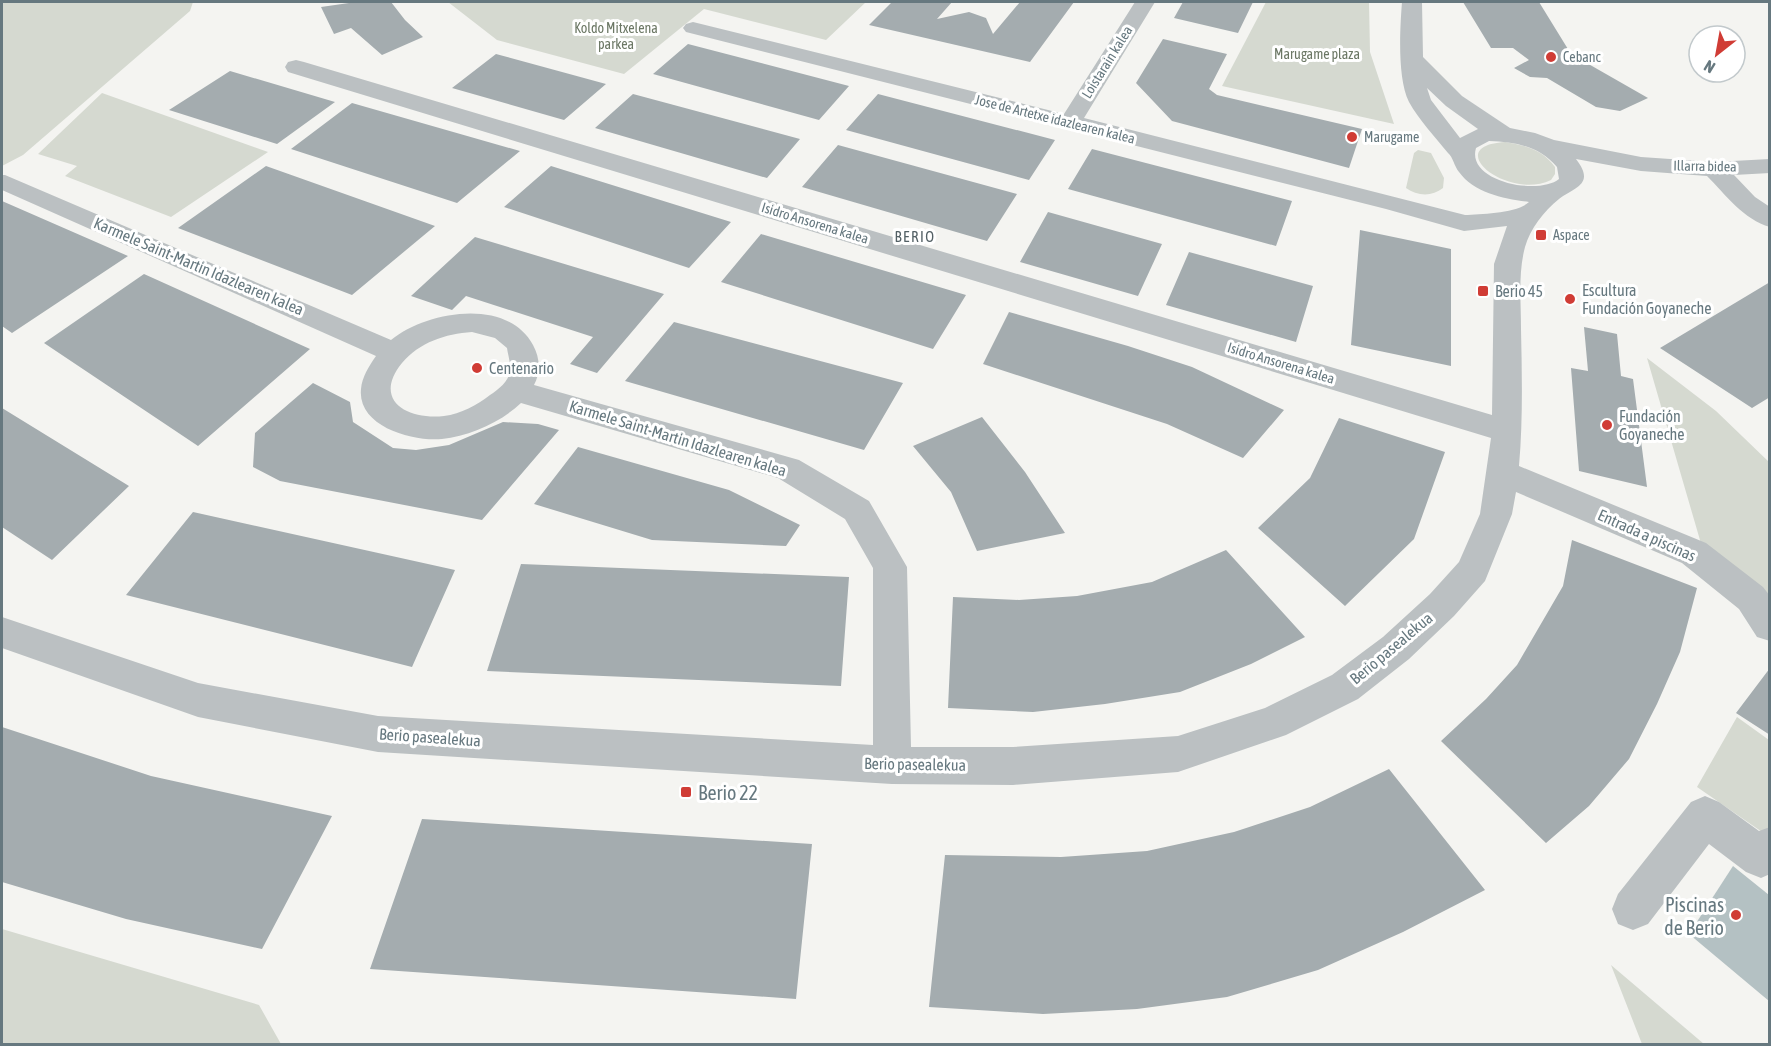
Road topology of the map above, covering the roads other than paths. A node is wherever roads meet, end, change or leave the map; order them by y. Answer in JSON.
{"nodes":[{"id":1,"x":1145,"y":2,"type":"edge"},
{"id":2,"x":1412,"y":2,"type":"edge"},
{"id":3,"x":693,"y":28,"type":"dead end"},
{"id":4,"x":1413,"y":58,"type":"junction"},
{"id":5,"x":296,"y":67,"type":"dead end"},
{"id":6,"x":1070,"y":122,"type":"junction"},
{"id":7,"x":1503,"y":134,"type":"junction"},
{"id":8,"x":1547,"y":146,"type":"junction"},
{"id":9,"x":1652,"y":158,"type":"junction"},
{"id":10,"x":1770,"y":166,"type":"edge"},
{"id":11,"x":1714,"y":169,"type":"junction"},
{"id":12,"x":1470,"y":170,"type":"junction"},
{"id":13,"x":5,"y":182,"type":"dead end"},
{"id":14,"x":1561,"y":188,"type":"junction"},
{"id":15,"x":1417,"y":209,"type":"junction"},
{"id":16,"x":1531,"y":213,"type":"junction"},
{"id":17,"x":1770,"y":219,"type":"edge"},
{"id":18,"x":1487,"y":222,"type":"junction"},
{"id":19,"x":1507,"y":264,"type":"junction"},
{"id":20,"x":393,"y":352,"type":"junction"},
{"id":21,"x":515,"y":390,"type":"junction"},
{"id":22,"x":1507,"y":431,"type":"junction"},
{"id":23,"x":1503,"y":473,"type":"junction"},
{"id":24,"x":1770,"y":627,"type":"edge"},
{"id":25,"x":2,"y":633,"type":"edge"},
{"id":26,"x":892,"y":765,"type":"junction"},
{"id":27,"x":1770,"y":847,"type":"edge"},
{"id":28,"x":1633,"y":909,"type":"dead end"}],
"edges":[{"from":1,"to":6,"type":"street","name":"Loistarain kalea"},
{"from":2,"to":4,"type":"street"},
{"from":3,"to":6,"type":"street","name":"Jose de Artetxe idazlearen kalea"},
{"from":4,"to":7,"type":"street"},
{"from":4,"to":12,"type":"street"},
{"from":5,"to":22,"type":"street","name":"Isidro Ansorena kalea"},
{"from":6,"to":15,"type":"street","name":"Jose de Artetxe idazlearen kalea"},
{"from":7,"to":8,"type":"street","name":"Illarra bidea"},
{"from":7,"to":12,"type":"street","name":"Jose de Artetxe idazlearen kalea"},
{"from":8,"to":9,"type":"street","name":"Illarra bidea"},
{"from":8,"to":14,"type":"street"},
{"from":9,"to":11,"type":"street","name":"Illarra bidea"},
{"from":9,"to":14,"type":"street","name":"Illarra bidea"},
{"from":10,"to":11,"type":"street","name":"Illarra bidea"},
{"from":11,"to":17,"type":"street"},
{"from":12,"to":14,"type":"street","name":"Illarra bidea"},
{"from":12,"to":15,"type":"street","name":"Jose de Artetxe idazlearen kalea"},
{"from":12,"to":18,"type":"street","name":"Berio pasealekua"},
{"from":13,"to":20,"type":"street","name":"Karmele Saint-Martin Idazlearen kalea"},
{"from":14,"to":16,"type":"street","name":"Berio pasealekua"},
{"from":15,"to":18,"type":"street","name":"Jose de Artetxe idazlearen kalea"},
{"from":16,"to":18,"type":"street","name":"Jose de Artetxe idazlearen kalea"},
{"from":16,"to":19,"type":"street","name":"Berio pasealekua"},
{"from":18,"to":19,"type":"street","name":"Berio pasealekua"},
{"from":19,"to":22,"type":"street","name":"Berio pasealekua"},
{"from":20,"to":21,"type":"street"},
{"from":20,"to":21,"type":"street"},
{"from":21,"to":26,"type":"street","name":"Karmele Saint-Martin Idazlearen kalea"},
{"from":22,"to":23,"type":"street","name":"Berio pasealekua"},
{"from":23,"to":24,"type":"street","name":"Entrada a piscinas"},
{"from":23,"to":26,"type":"street","name":"Berio pasealekua"},
{"from":25,"to":26,"type":"street","name":"Berio pasealekua"},
{"from":27,"to":28,"type":"street"}]}
